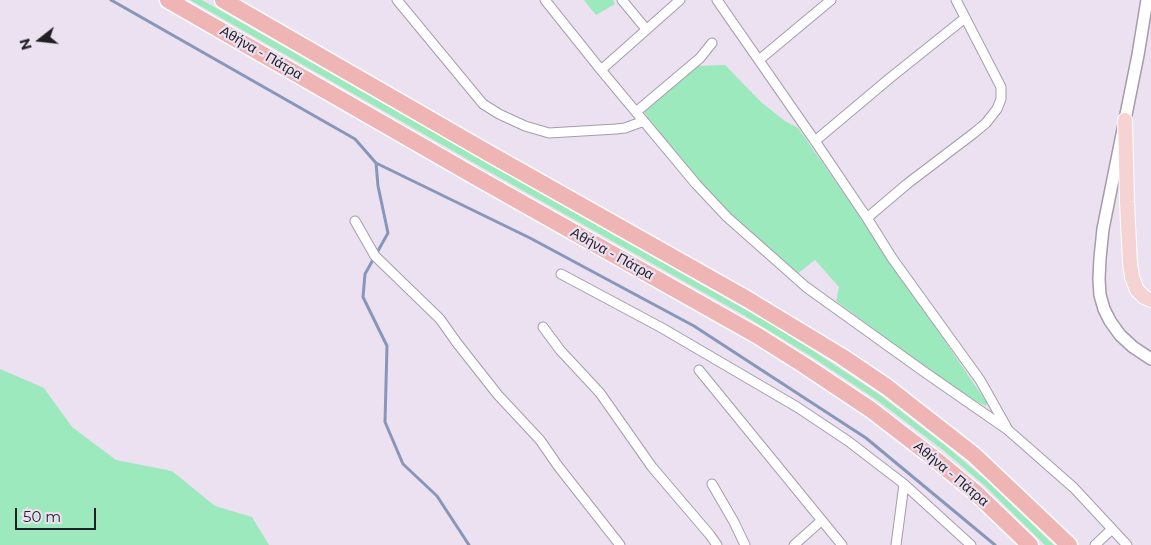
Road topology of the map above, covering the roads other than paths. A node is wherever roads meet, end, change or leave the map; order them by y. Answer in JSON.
{"nodes":[{"id":1,"x":168,"y":0,"type":"edge"},
{"id":2,"x":223,"y":0,"type":"edge"},
{"id":3,"x":397,"y":0,"type":"edge"},
{"id":4,"x":545,"y":0,"type":"edge"},
{"id":5,"x":622,"y":0,"type":"edge"},
{"id":6,"x":680,"y":0,"type":"edge"},
{"id":7,"x":717,"y":0,"type":"edge"},
{"id":8,"x":831,"y":0,"type":"edge"},
{"id":9,"x":956,"y":0,"type":"edge"},
{"id":10,"x":1147,"y":0,"type":"edge"},
{"id":11,"x":965,"y":18,"type":"junction"},
{"id":12,"x":646,"y":29,"type":"junction"},
{"id":13,"x":712,"y":43,"type":"dead end"},
{"id":14,"x":759,"y":60,"type":"junction"},
{"id":15,"x":601,"y":70,"type":"junction"},
{"id":16,"x":636,"y":112,"type":"junction"},
{"id":17,"x":1125,"y":120,"type":"junction"},
{"id":18,"x":644,"y":121,"type":"junction"},
{"id":19,"x":815,"y":140,"type":"junction"},
{"id":20,"x":867,"y":218,"type":"junction"},
{"id":21,"x":356,"y":221,"type":"dead end"},
{"id":22,"x":561,"y":274,"type":"dead end"},
{"id":23,"x":1151,"y":300,"type":"edge"},
{"id":24,"x":543,"y":328,"type":"dead end"},
{"id":25,"x":1151,"y":359,"type":"edge"},
{"id":26,"x":699,"y":370,"type":"dead end"},
{"id":27,"x":1008,"y":430,"type":"junction"},
{"id":28,"x":712,"y":484,"type":"dead end"},
{"id":29,"x":904,"y":484,"type":"junction"},
{"id":30,"x":822,"y":521,"type":"junction"},
{"id":31,"x":1112,"y":529,"type":"junction"},
{"id":32,"x":620,"y":545,"type":"edge"},
{"id":33,"x":717,"y":545,"type":"edge"},
{"id":34,"x":745,"y":545,"type":"edge"},
{"id":35,"x":794,"y":545,"type":"edge"},
{"id":36,"x":842,"y":545,"type":"edge"},
{"id":37,"x":896,"y":545,"type":"edge"},
{"id":38,"x":971,"y":545,"type":"edge"},
{"id":39,"x":1030,"y":545,"type":"edge"},
{"id":40,"x":1068,"y":545,"type":"edge"},
{"id":41,"x":1095,"y":545,"type":"edge"},
{"id":42,"x":1127,"y":545,"type":"edge"}],
"edges":[{"from":1,"to":39,"type":"highway","name":"Αθήνα - Πάτρα"},
{"from":2,"to":40,"type":"highway","name":"Αθήνα - Πάτρα"},
{"from":3,"to":18,"type":"street"},
{"from":4,"to":15,"type":"street"},
{"from":5,"to":12,"type":"street"},
{"from":6,"to":12,"type":"street"},
{"from":7,"to":14,"type":"street"},
{"from":8,"to":14,"type":"street"},
{"from":9,"to":11,"type":"street"},
{"from":10,"to":17,"type":"street"},
{"from":11,"to":19,"type":"street"},
{"from":11,"to":20,"type":"street"},
{"from":12,"to":15,"type":"street"},
{"from":13,"to":16,"type":"street"},
{"from":14,"to":19,"type":"street"},
{"from":15,"to":16,"type":"street"},
{"from":16,"to":18,"type":"street"},
{"from":17,"to":23,"type":"main road"},
{"from":17,"to":25,"type":"street"},
{"from":18,"to":27,"type":"street"},
{"from":19,"to":20,"type":"street"},
{"from":20,"to":27,"type":"street"},
{"from":21,"to":32,"type":"street"},
{"from":22,"to":29,"type":"street"},
{"from":24,"to":33,"type":"street"},
{"from":26,"to":30,"type":"street"},
{"from":27,"to":31,"type":"street"},
{"from":28,"to":34,"type":"street"},
{"from":29,"to":37,"type":"street"},
{"from":29,"to":38,"type":"street"},
{"from":30,"to":35,"type":"street"},
{"from":30,"to":36,"type":"street"},
{"from":31,"to":41,"type":"street"},
{"from":31,"to":42,"type":"street"}]}
